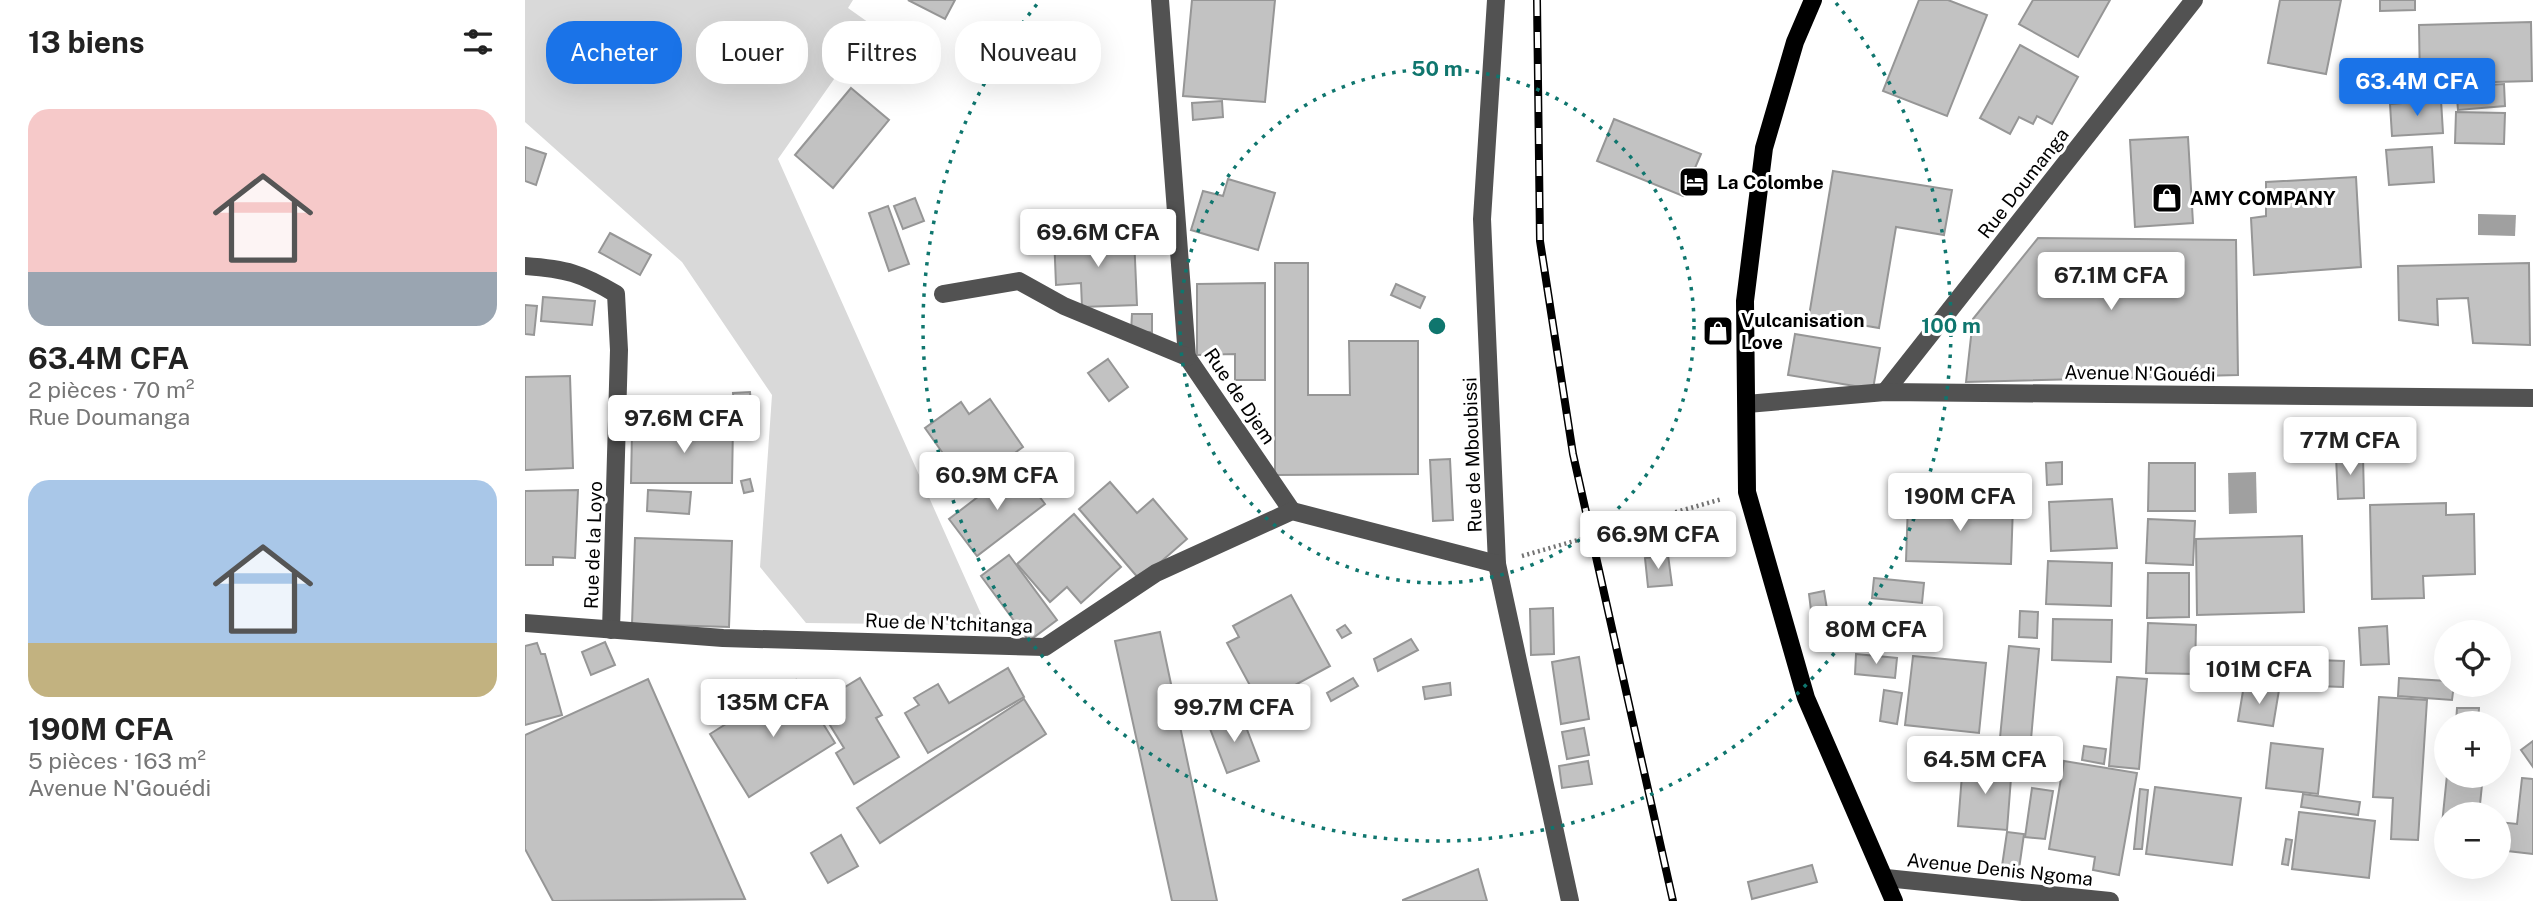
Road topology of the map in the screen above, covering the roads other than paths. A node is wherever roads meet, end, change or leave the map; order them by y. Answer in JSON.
{"nodes":[{"id":1,"x":1160,"y":0,"type":"edge"},
{"id":2,"x":1496,"y":0,"type":"edge"},
{"id":3,"x":1813,"y":0,"type":"edge"},
{"id":4,"x":2195,"y":0,"type":"edge"},
{"id":5,"x":525,"y":267,"type":"edge"},
{"id":6,"x":943,"y":293,"type":"dead end"},
{"id":7,"x":1187,"y":357,"type":"junction"},
{"id":8,"x":1885,"y":392,"type":"junction"},
{"id":9,"x":2533,"y":398,"type":"edge"},
{"id":10,"x":1747,"y":404,"type":"junction"},
{"id":11,"x":1292,"y":511,"type":"junction"},
{"id":12,"x":1497,"y":564,"type":"junction"},
{"id":13,"x":525,"y":623,"type":"edge"},
{"id":14,"x":611,"y":630,"type":"junction"},
{"id":15,"x":1886,"y":878,"type":"junction"},
{"id":16,"x":1570,"y":901,"type":"edge"},
{"id":17,"x":1894,"y":901,"type":"edge"},
{"id":18,"x":2110,"y":901,"type":"edge"}],
"edges":[{"from":1,"to":7,"type":"street","name":"Rue de Djem"},
{"from":2,"to":12,"type":"street","name":"Rue de Mboubissi"},
{"from":3,"to":10,"type":"main road"},
{"from":4,"to":8,"type":"street","name":"Rue Doumanga"},
{"from":5,"to":14,"type":"street","name":"Rue de la Loyo"},
{"from":6,"to":7,"type":"street"},
{"from":7,"to":11,"type":"street","name":"Rue de Djem"},
{"from":8,"to":9,"type":"street","name":"Avenue N'Gouédi"},
{"from":8,"to":10,"type":"street","name":"Avenue N'Gouédi"},
{"from":10,"to":15,"type":"main road"},
{"from":11,"to":12,"type":"street"},
{"from":11,"to":14,"type":"street","name":"Rue de N'tchitanga"},
{"from":12,"to":16,"type":"street","name":"Rue de Mboubissi"},
{"from":13,"to":14,"type":"street","name":"Rue de N'tchitanga"},
{"from":15,"to":17,"type":"main road"},
{"from":15,"to":18,"type":"street","name":"Avenue Denis Ngoma"}]}
